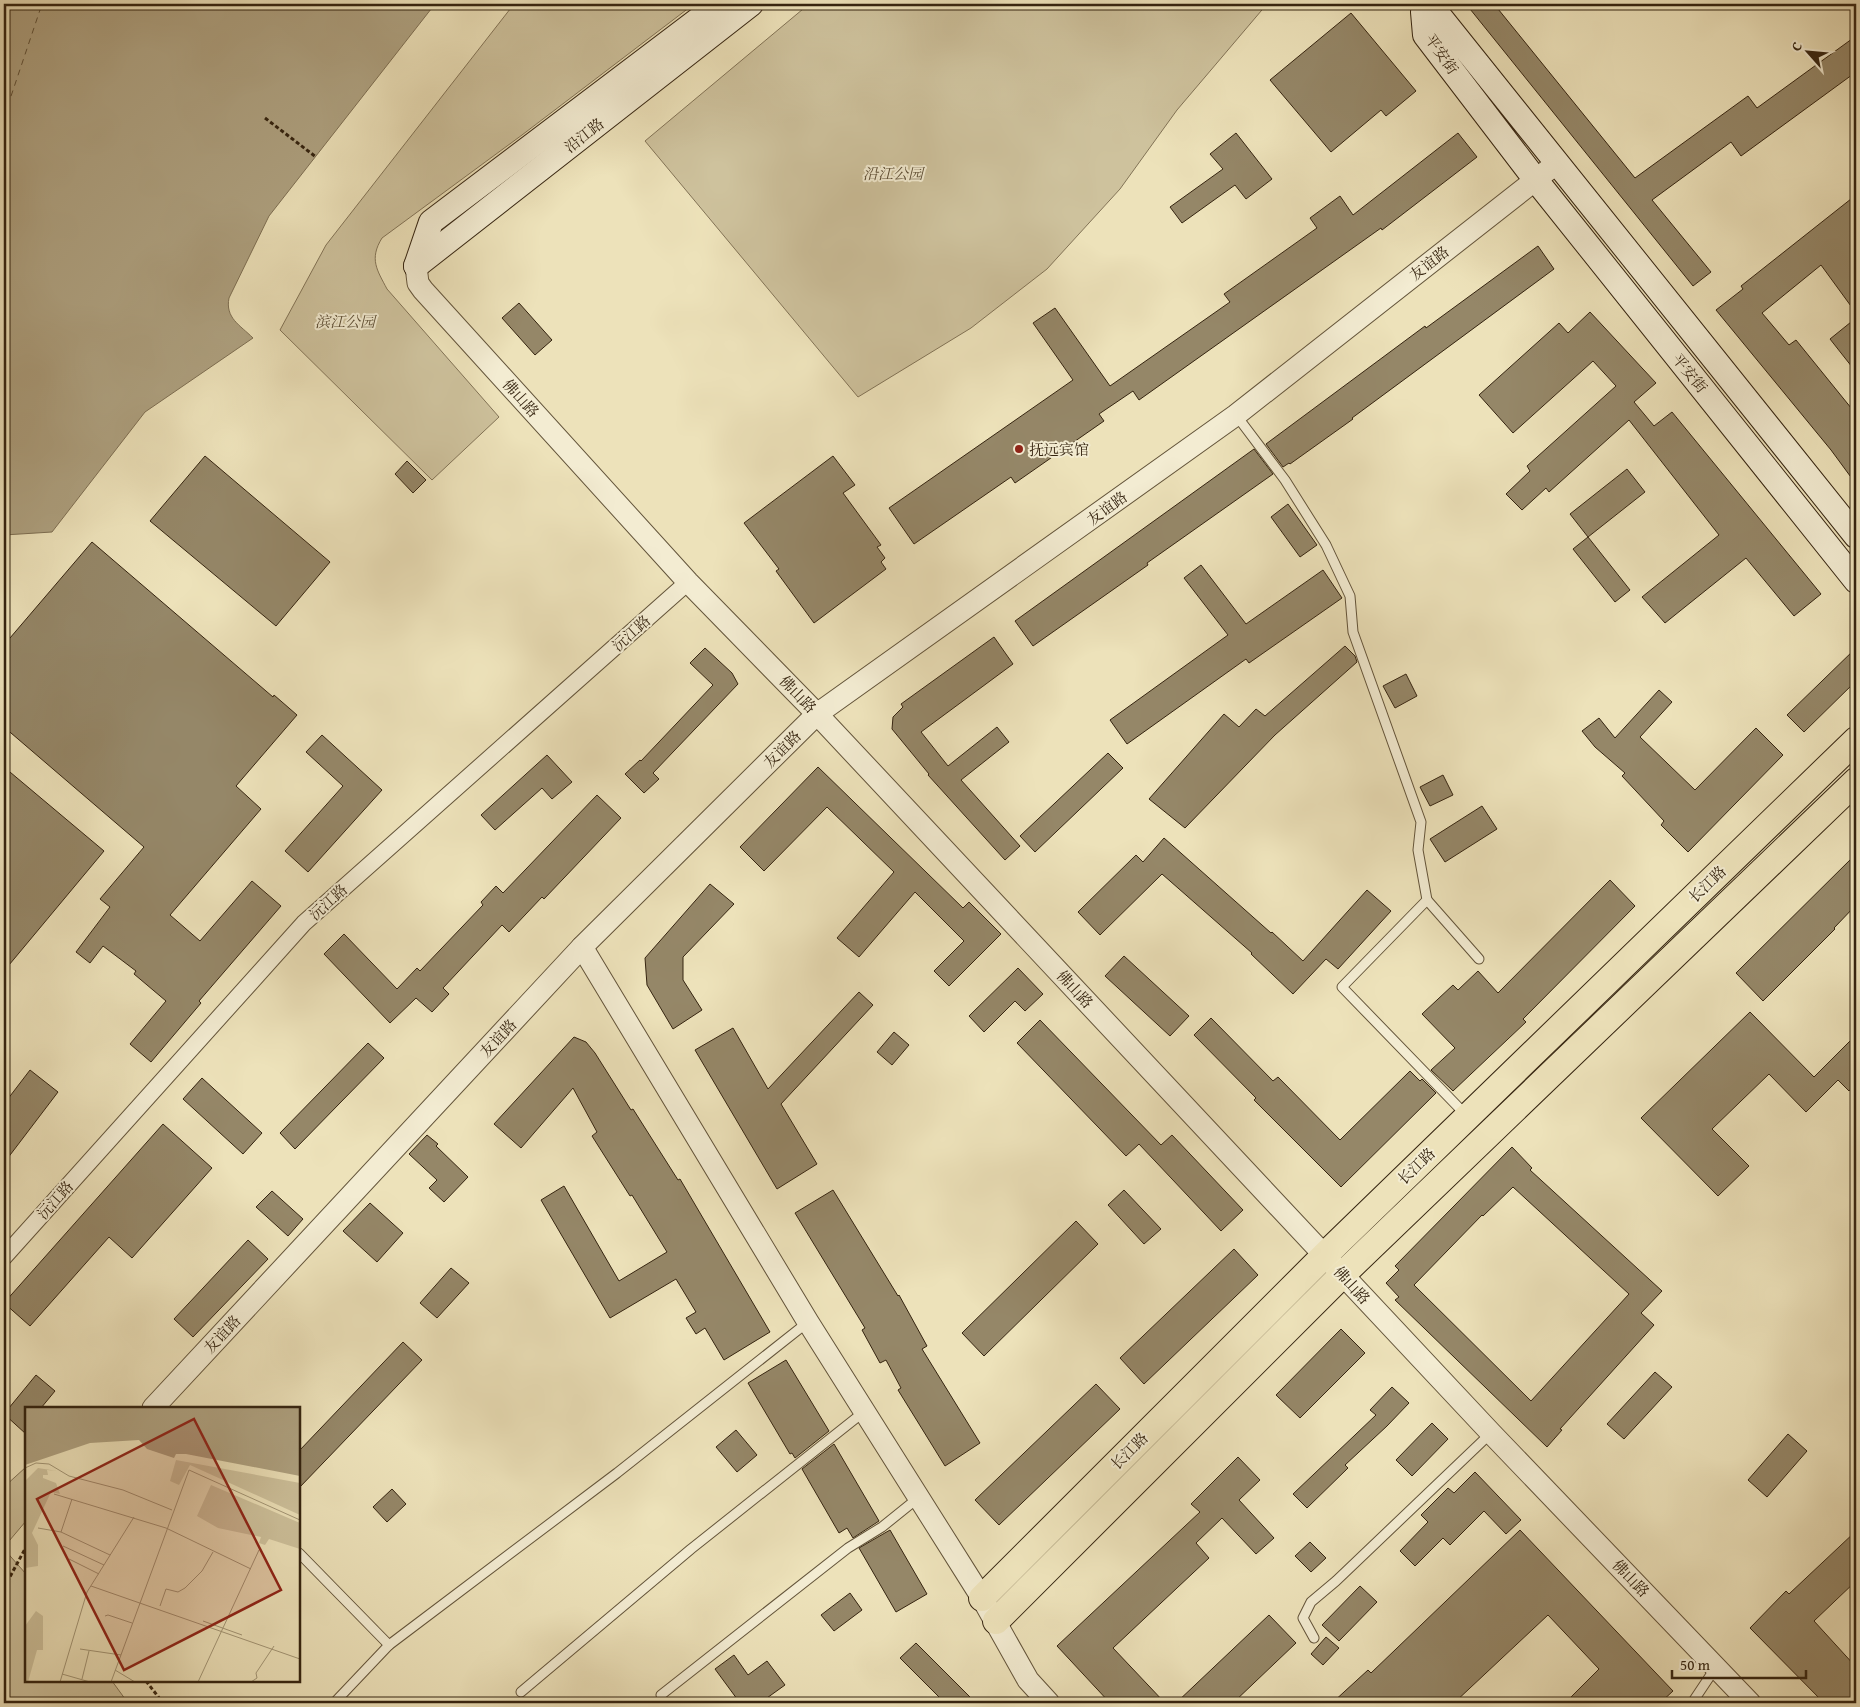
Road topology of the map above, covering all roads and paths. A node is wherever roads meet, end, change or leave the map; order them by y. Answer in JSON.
{"nodes":[{"id":1,"x":719,"y":4,"type":"edge"},
{"id":2,"x":752,"y":4,"type":"edge"},
{"id":3,"x":265,"y":118,"type":"dead end"},
{"id":4,"x":316,"y":156,"type":"dead end"},
{"id":5,"x":1557,"y":163,"type":"junction"},
{"id":6,"x":1535,"y":179,"type":"junction"},
{"id":7,"x":416,"y":266,"type":"junction"},
{"id":8,"x":1236,"y":415,"type":"junction"},
{"id":9,"x":1856,"y":536,"type":"edge"},
{"id":10,"x":1856,"y":581,"type":"edge"},
{"id":11,"x":688,"y":582,"type":"junction"},
{"id":12,"x":817,"y":714,"type":"junction"},
{"id":13,"x":1856,"y":740,"type":"edge"},
{"id":14,"x":1856,"y":781,"type":"edge"},
{"id":15,"x":1427,"y":900,"type":"junction"},
{"id":16,"x":582,"y":947,"type":"junction"},
{"id":17,"x":1479,"y":959,"type":"dead end"},
{"id":18,"x":1468,"y":1117,"type":"junction"},
{"id":19,"x":1324,"y":1256,"type":"junction"},
{"id":20,"x":4,"y":1257,"type":"edge"},
{"id":21,"x":1342,"y":1275,"type":"junction"},
{"id":22,"x":808,"y":1322,"type":"junction"},
{"id":23,"x":155,"y":1407,"type":"edge"},
{"id":24,"x":864,"y":1411,"type":"junction"},
{"id":25,"x":1491,"y":1433,"type":"junction"},
{"id":26,"x":918,"y":1498,"type":"junction"},
{"id":27,"x":25,"y":1549,"type":"edge"},
{"id":28,"x":300,"y":1554,"type":"edge"},
{"id":29,"x":4,"y":1588,"type":"edge"},
{"id":30,"x":982,"y":1598,"type":"junction"},
{"id":31,"x":996,"y":1621,"type":"junction"},
{"id":32,"x":1314,"y":1638,"type":"dead end"},
{"id":33,"x":389,"y":1646,"type":"junction"},
{"id":34,"x":1716,"y":1666,"type":"junction"},
{"id":35,"x":147,"y":1682,"type":"edge"},
{"id":36,"x":521,"y":1692,"type":"dead end"},
{"id":37,"x":661,"y":1695,"type":"dead end"},
{"id":38,"x":163,"y":1703,"type":"edge"},
{"id":39,"x":334,"y":1703,"type":"edge"},
{"id":40,"x":1049,"y":1703,"type":"edge"},
{"id":41,"x":1692,"y":1703,"type":"edge"},
{"id":42,"x":1750,"y":1703,"type":"edge"}],
"edges":[{"from":1,"to":7,"type":"main road"},
{"from":2,"to":7,"type":"main road","name":"沿江路"},
{"from":3,"to":4,"type":"path"},
{"from":5,"to":6,"type":"street","name":"友谊路"},
{"from":5,"to":6,"type":"main road","name":"平安街"},
{"from":5,"to":9,"type":"main road","name":"平安街"},
{"from":6,"to":8,"type":"street","name":"友谊路"},
{"from":6,"to":10,"type":"main road","name":"平安街"},
{"from":7,"to":11,"type":"street","name":"佛山路"},
{"from":8,"to":12,"type":"street","name":"友谊路"},
{"from":8,"to":15,"type":"lane"},
{"from":11,"to":12,"type":"street","name":"佛山路"},
{"from":11,"to":20,"type":"street","name":"沅江路"},
{"from":12,"to":16,"type":"street","name":"友谊路"},
{"from":12,"to":19,"type":"street","name":"佛山路"},
{"from":13,"to":18,"type":"main road","name":"长江路"},
{"from":14,"to":21,"type":"main road","name":"长江路"},
{"from":15,"to":17,"type":"lane"},
{"from":15,"to":18,"type":"lane"},
{"from":16,"to":22,"type":"street"},
{"from":16,"to":23,"type":"street","name":"友谊路"},
{"from":18,"to":19,"type":"main road","name":"长江路"},
{"from":19,"to":21,"type":"street","name":"佛山路"},
{"from":19,"to":30,"type":"main road","name":"长江路"},
{"from":21,"to":25,"type":"street","name":"佛山路"},
{"from":21,"to":31,"type":"main road","name":"长江路"},
{"from":22,"to":24,"type":"street"},
{"from":22,"to":33,"type":"lane"},
{"from":24,"to":26,"type":"street"},
{"from":24,"to":36,"type":"lane"},
{"from":25,"to":32,"type":"lane"},
{"from":25,"to":34,"type":"street","name":"佛山路"},
{"from":26,"to":30,"type":"street"},
{"from":26,"to":37,"type":"lane"},
{"from":27,"to":29,"type":"path"},
{"from":28,"to":33,"type":"lane"},
{"from":30,"to":31,"type":"street"},
{"from":31,"to":40,"type":"street"},
{"from":33,"to":39,"type":"lane"},
{"from":34,"to":41,"type":"lane"},
{"from":34,"to":42,"type":"street","name":"佛山路"},
{"from":35,"to":38,"type":"path"}]}
